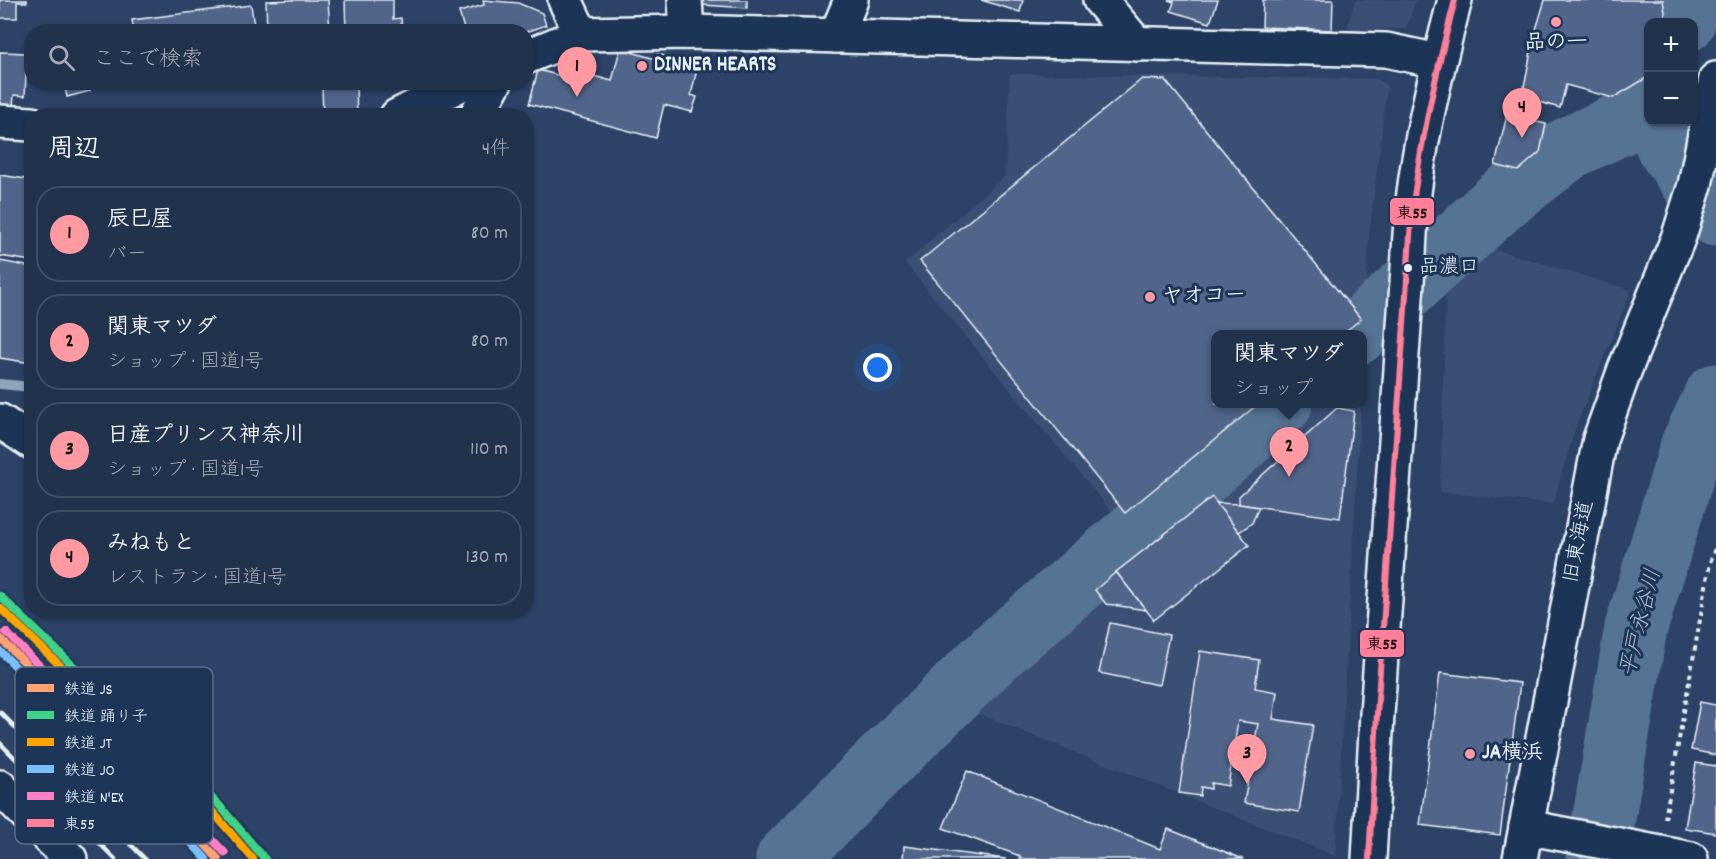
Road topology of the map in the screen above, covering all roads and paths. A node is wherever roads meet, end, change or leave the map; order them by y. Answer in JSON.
{"nodes":[{"id":1,"x":565,"y":0,"type":"edge"},
{"id":2,"x":685,"y":0,"type":"edge"},
{"id":3,"x":851,"y":0,"type":"edge"},
{"id":4,"x":1100,"y":0,"type":"edge"},
{"id":5,"x":1455,"y":0,"type":"edge"},
{"id":6,"x":687,"y":32,"type":"junction"},
{"id":7,"x":581,"y":34,"type":"junction"},
{"id":8,"x":836,"y":36,"type":"junction"},
{"id":9,"x":1137,"y":44,"type":"junction"},
{"id":10,"x":534,"y":54,"type":"edge"},
{"id":11,"x":1438,"y":61,"type":"junction"},
{"id":12,"x":1716,"y":79,"type":"edge"},
{"id":13,"x":449,"y":90,"type":"edge"},
{"id":14,"x":491,"y":90,"type":"edge"},
{"id":15,"x":413,"y":108,"type":"edge"},
{"id":16,"x":480,"y":108,"type":"edge"},
{"id":17,"x":0,"y":122,"type":"edge"},
{"id":18,"x":24,"y":124,"type":"edge"},
{"id":19,"x":0,"y":421,"type":"edge"},
{"id":20,"x":24,"y":437,"type":"edge"},
{"id":21,"x":1716,"y":545,"type":"edge"},
{"id":22,"x":0,"y":787,"type":"edge"},
{"id":23,"x":15,"y":802,"type":"edge"},
{"id":24,"x":1538,"y":829,"type":"junction"},
{"id":25,"x":55,"y":844,"type":"edge"},
{"id":26,"x":1653,"y":851,"type":"junction"},
{"id":27,"x":70,"y":859,"type":"edge"},
{"id":28,"x":1369,"y":859,"type":"edge"},
{"id":29,"x":1520,"y":859,"type":"edge"},
{"id":30,"x":1691,"y":859,"type":"edge"}],
"edges":[{"from":1,"to":7,"type":"main road"},
{"from":2,"to":6,"type":"main road"},
{"from":3,"to":8,"type":"main road"},
{"from":4,"to":9,"type":"main road"},
{"from":5,"to":11,"type":"main road"},
{"from":6,"to":7,"type":"main road"},
{"from":6,"to":8,"type":"main road"},
{"from":7,"to":10,"type":"main road"},
{"from":8,"to":9,"type":"main road"},
{"from":9,"to":11,"type":"main road"},
{"from":11,"to":28,"type":"main road"},
{"from":12,"to":24,"type":"main road","name":"旧東海道"},
{"from":13,"to":15,"type":"main road"},
{"from":14,"to":16,"type":"main road"},
{"from":17,"to":18,"type":"main road"},
{"from":19,"to":20,"type":"main road"},
{"from":21,"to":26,"type":"path"},
{"from":22,"to":23,"type":"main road"},
{"from":24,"to":26,"type":"main road"},
{"from":24,"to":29,"type":"main road","name":"旧東海道"},
{"from":25,"to":27,"type":"main road"},
{"from":26,"to":30,"type":"main road"}]}
